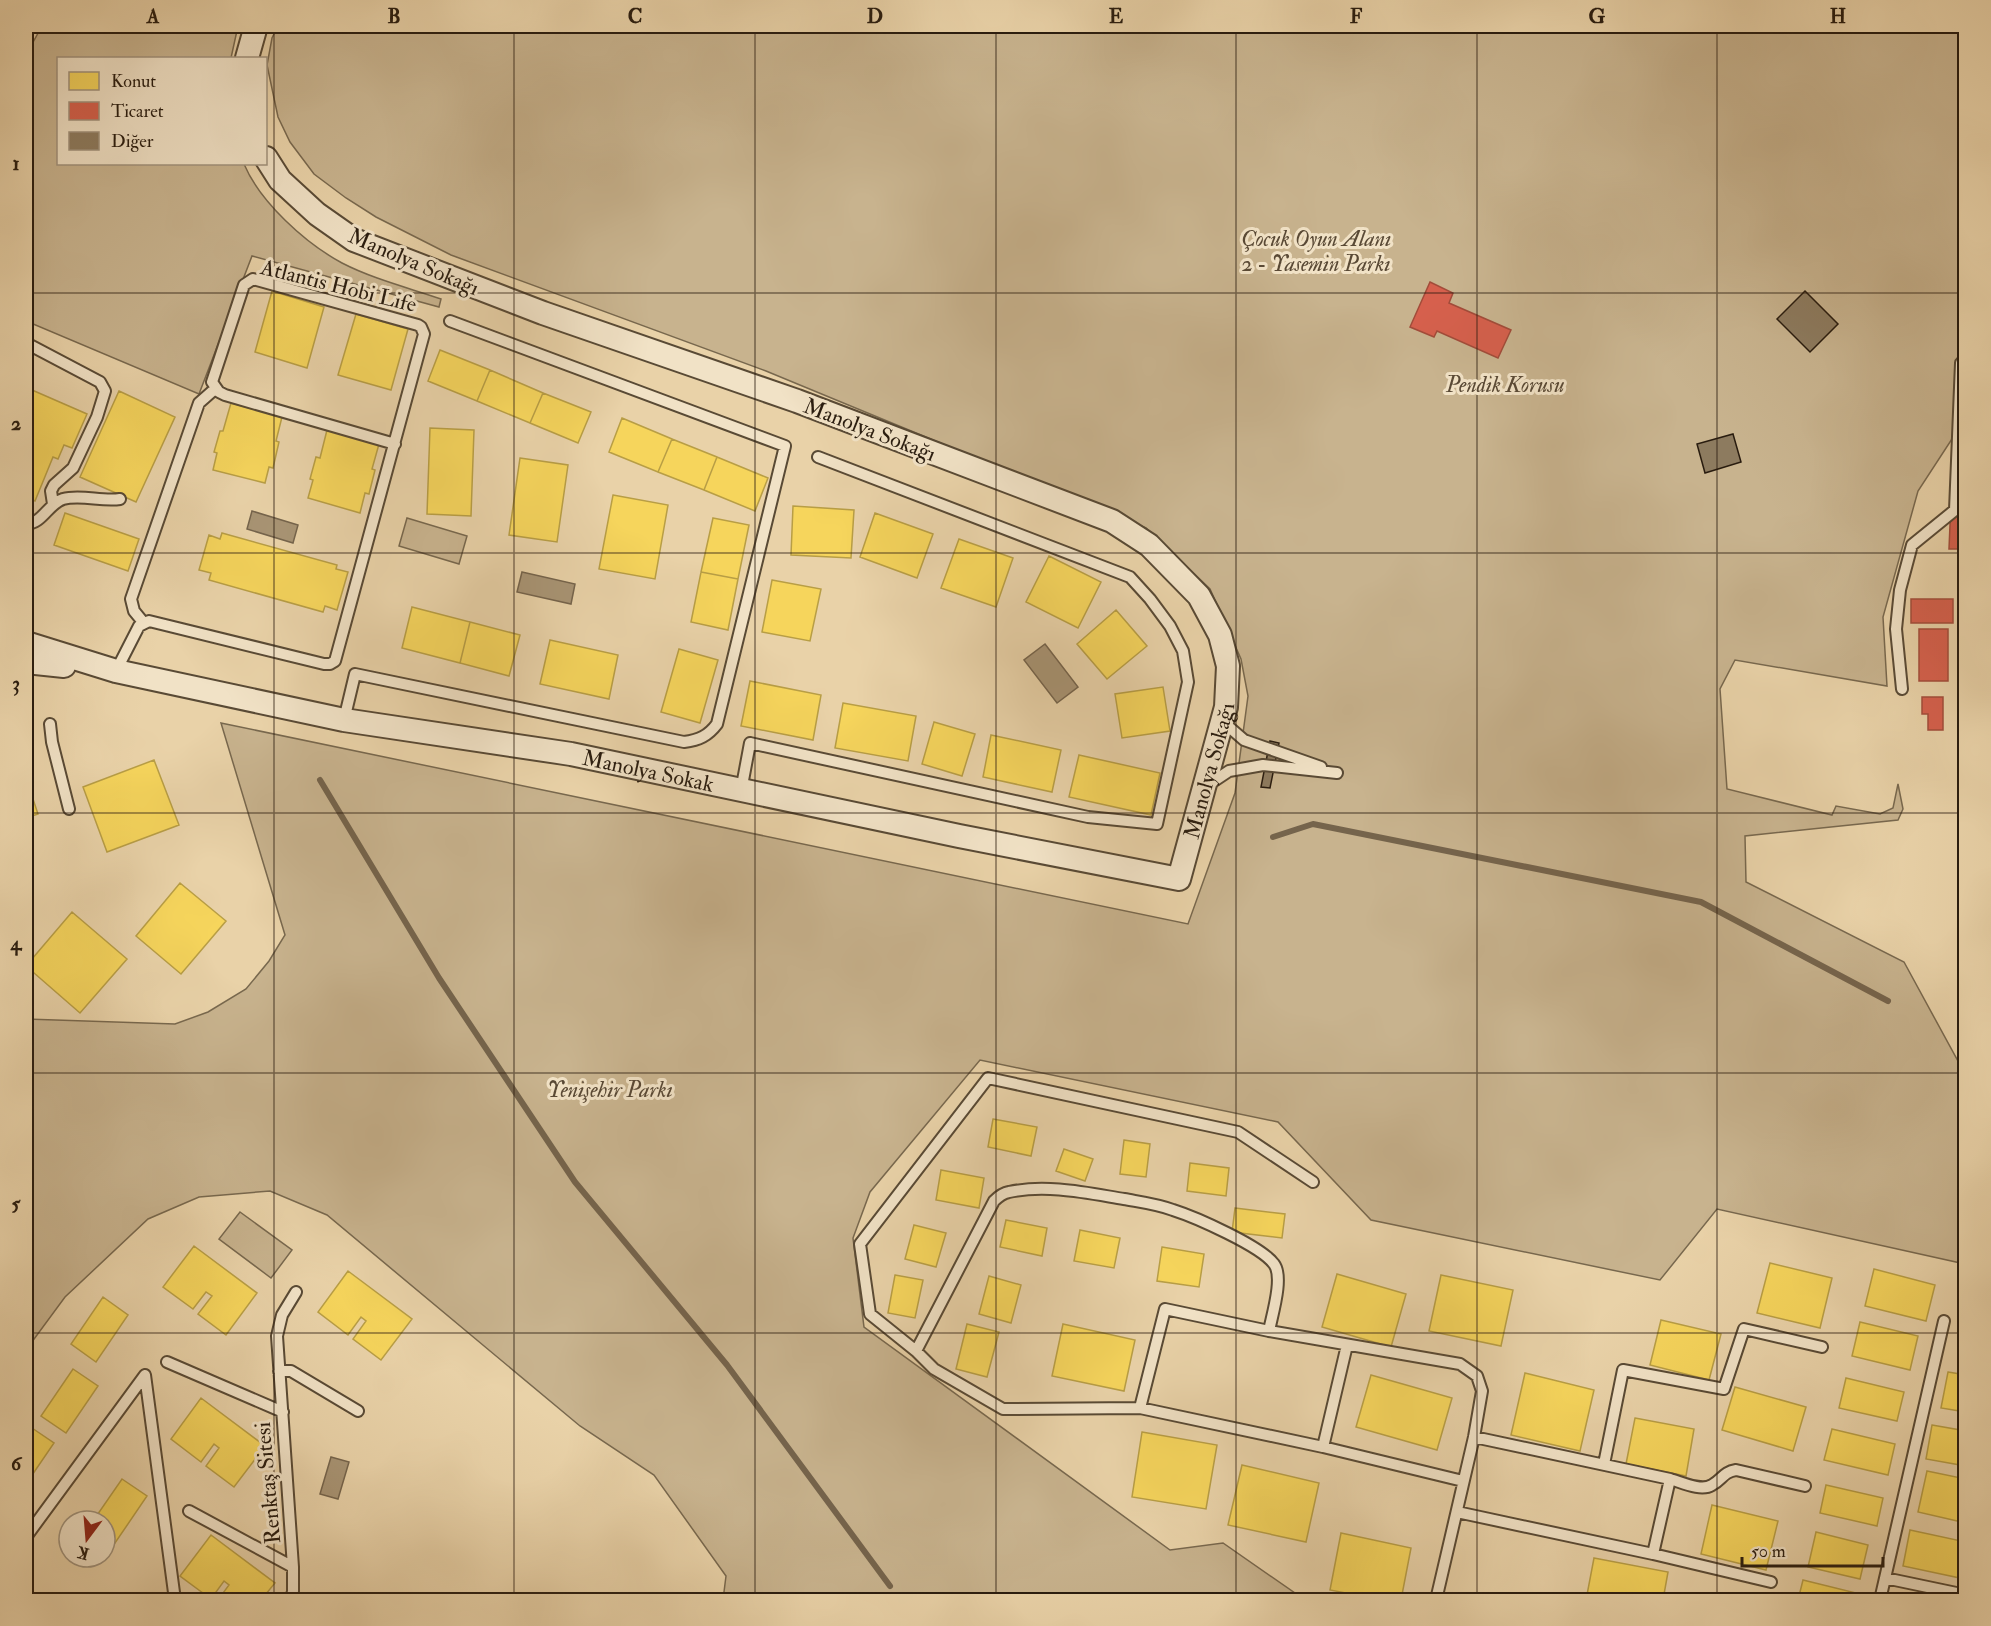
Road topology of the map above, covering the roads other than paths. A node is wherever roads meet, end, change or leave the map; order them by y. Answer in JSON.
{"nodes":[{"id":1,"x":256,"y":26,"type":"edge"},
{"id":2,"x":247,"y":57,"type":"edge"},
{"id":3,"x":267,"y":160,"type":"edge"},
{"id":4,"x":450,"y":321,"type":"dead end"},
{"id":5,"x":26,"y":343,"type":"edge"},
{"id":6,"x":1965,"y":358,"type":"edge"},
{"id":7,"x":216,"y":388,"type":"junction"},
{"id":8,"x":395,"y":444,"type":"junction"},
{"id":9,"x":818,"y":457,"type":"dead end"},
{"id":10,"x":120,"y":499,"type":"dead end"},
{"id":11,"x":53,"y":504,"type":"junction"},
{"id":12,"x":26,"y":524,"type":"edge"},
{"id":13,"x":143,"y":622,"type":"junction"},
{"id":14,"x":26,"y":644,"type":"edge"},
{"id":15,"x":26,"y":662,"type":"edge"},
{"id":16,"x":116,"y":671,"type":"junction"},
{"id":17,"x":1902,"y":689,"type":"dead end"},
{"id":18,"x":344,"y":720,"type":"junction"},
{"id":19,"x":1222,"y":721,"type":"junction"},
{"id":20,"x":50,"y":724,"type":"dead end"},
{"id":21,"x":1204,"y":787,"type":"junction"},
{"id":22,"x":741,"y":791,"type":"junction"},
{"id":23,"x":69,"y":808,"type":"dead end"},
{"id":24,"x":1179,"y":879,"type":"joint"},
{"id":25,"x":1313,"y":1182,"type":"dead end"},
{"id":26,"x":296,"y":1292,"type":"dead end"},
{"id":27,"x":1944,"y":1321,"type":"dead end"},
{"id":28,"x":1269,"y":1331,"type":"junction"},
{"id":29,"x":1347,"y":1345,"type":"junction"},
{"id":30,"x":1821,"y":1347,"type":"dead end"},
{"id":31,"x":916,"y":1351,"type":"junction"},
{"id":32,"x":167,"y":1362,"type":"dead end"},
{"id":33,"x":279,"y":1371,"type":"junction"},
{"id":34,"x":1140,"y":1408,"type":"junction"},
{"id":35,"x":283,"y":1412,"type":"junction"},
{"id":36,"x":358,"y":1412,"type":"dead end"},
{"id":37,"x":1474,"y":1437,"type":"junction"},
{"id":38,"x":1323,"y":1447,"type":"junction"},
{"id":39,"x":1604,"y":1464,"type":"junction"},
{"id":40,"x":1670,"y":1479,"type":"junction"},
{"id":41,"x":1463,"y":1481,"type":"junction"},
{"id":42,"x":1804,"y":1486,"type":"dead end"},
{"id":43,"x":189,"y":1511,"type":"dead end"},
{"id":44,"x":1456,"y":1512,"type":"junction"},
{"id":45,"x":26,"y":1537,"type":"edge"},
{"id":46,"x":1653,"y":1554,"type":"junction"},
{"id":47,"x":293,"y":1567,"type":"junction"},
{"id":48,"x":1885,"y":1578,"type":"junction"},
{"id":49,"x":1771,"y":1582,"type":"dead end"},
{"id":50,"x":1965,"y":1595,"type":"edge"},
{"id":51,"x":175,"y":1600,"type":"edge"},
{"id":52,"x":291,"y":1600,"type":"edge"},
{"id":53,"x":1436,"y":1600,"type":"edge"},
{"id":54,"x":1880,"y":1600,"type":"edge"}],
"edges":[{"from":1,"to":2,"type":"street"},
{"from":3,"to":19,"type":"street","name":"Manolya Sokağı"},
{"from":4,"to":18,"type":"lane"},
{"from":5,"to":11,"type":"lane"},
{"from":6,"to":17,"type":"lane"},
{"from":7,"to":8,"type":"lane"},
{"from":7,"to":8,"type":"lane","name":"Atlantis Hobi Life"},
{"from":7,"to":13,"type":"lane"},
{"from":8,"to":13,"type":"lane","name":"Atlantis Hobi Life"},
{"from":9,"to":22,"type":"lane"},
{"from":10,"to":11,"type":"lane"},
{"from":11,"to":12,"type":"lane"},
{"from":13,"to":16,"type":"lane"},
{"from":14,"to":16,"type":"street","name":"Manolya Sokak"},
{"from":15,"to":16,"type":"street","name":"Manolya Sokak"},
{"from":16,"to":18,"type":"street","name":"Manolya Sokak"},
{"from":18,"to":22,"type":"street","name":"Manolya Sokak"},
{"from":19,"to":21,"type":"street","name":"Manolya Sokağı"},
{"from":19,"to":21,"type":"lane"},
{"from":20,"to":23,"type":"lane"},
{"from":21,"to":24,"type":"street","name":"Manolya Sokağı"},
{"from":22,"to":24,"type":"street","name":"Manolya Sokak"},
{"from":25,"to":31,"type":"lane"},
{"from":26,"to":33,"type":"lane"},
{"from":27,"to":48,"type":"lane"},
{"from":28,"to":29,"type":"lane"},
{"from":28,"to":31,"type":"lane"},
{"from":28,"to":34,"type":"lane"},
{"from":29,"to":37,"type":"lane"},
{"from":29,"to":38,"type":"lane"},
{"from":30,"to":39,"type":"lane"},
{"from":31,"to":34,"type":"lane"},
{"from":32,"to":35,"type":"lane","name":"Renktaş Sitesi"},
{"from":33,"to":35,"type":"lane"},
{"from":33,"to":36,"type":"lane"},
{"from":34,"to":38,"type":"lane"},
{"from":35,"to":47,"type":"lane","name":"Renktaş Sitesi"},
{"from":37,"to":39,"type":"lane"},
{"from":37,"to":41,"type":"lane"},
{"from":38,"to":41,"type":"lane"},
{"from":39,"to":40,"type":"lane"},
{"from":40,"to":42,"type":"lane"},
{"from":40,"to":46,"type":"lane"},
{"from":41,"to":44,"type":"lane"},
{"from":43,"to":47,"type":"lane","name":"Renktaş Sitesi"},
{"from":44,"to":46,"type":"lane"},
{"from":44,"to":53,"type":"lane"},
{"from":45,"to":51,"type":"lane"},
{"from":46,"to":49,"type":"lane"},
{"from":47,"to":52,"type":"lane","name":"Renktaş Sitesi"},
{"from":48,"to":50,"type":"lane"},
{"from":48,"to":54,"type":"lane"}]}
